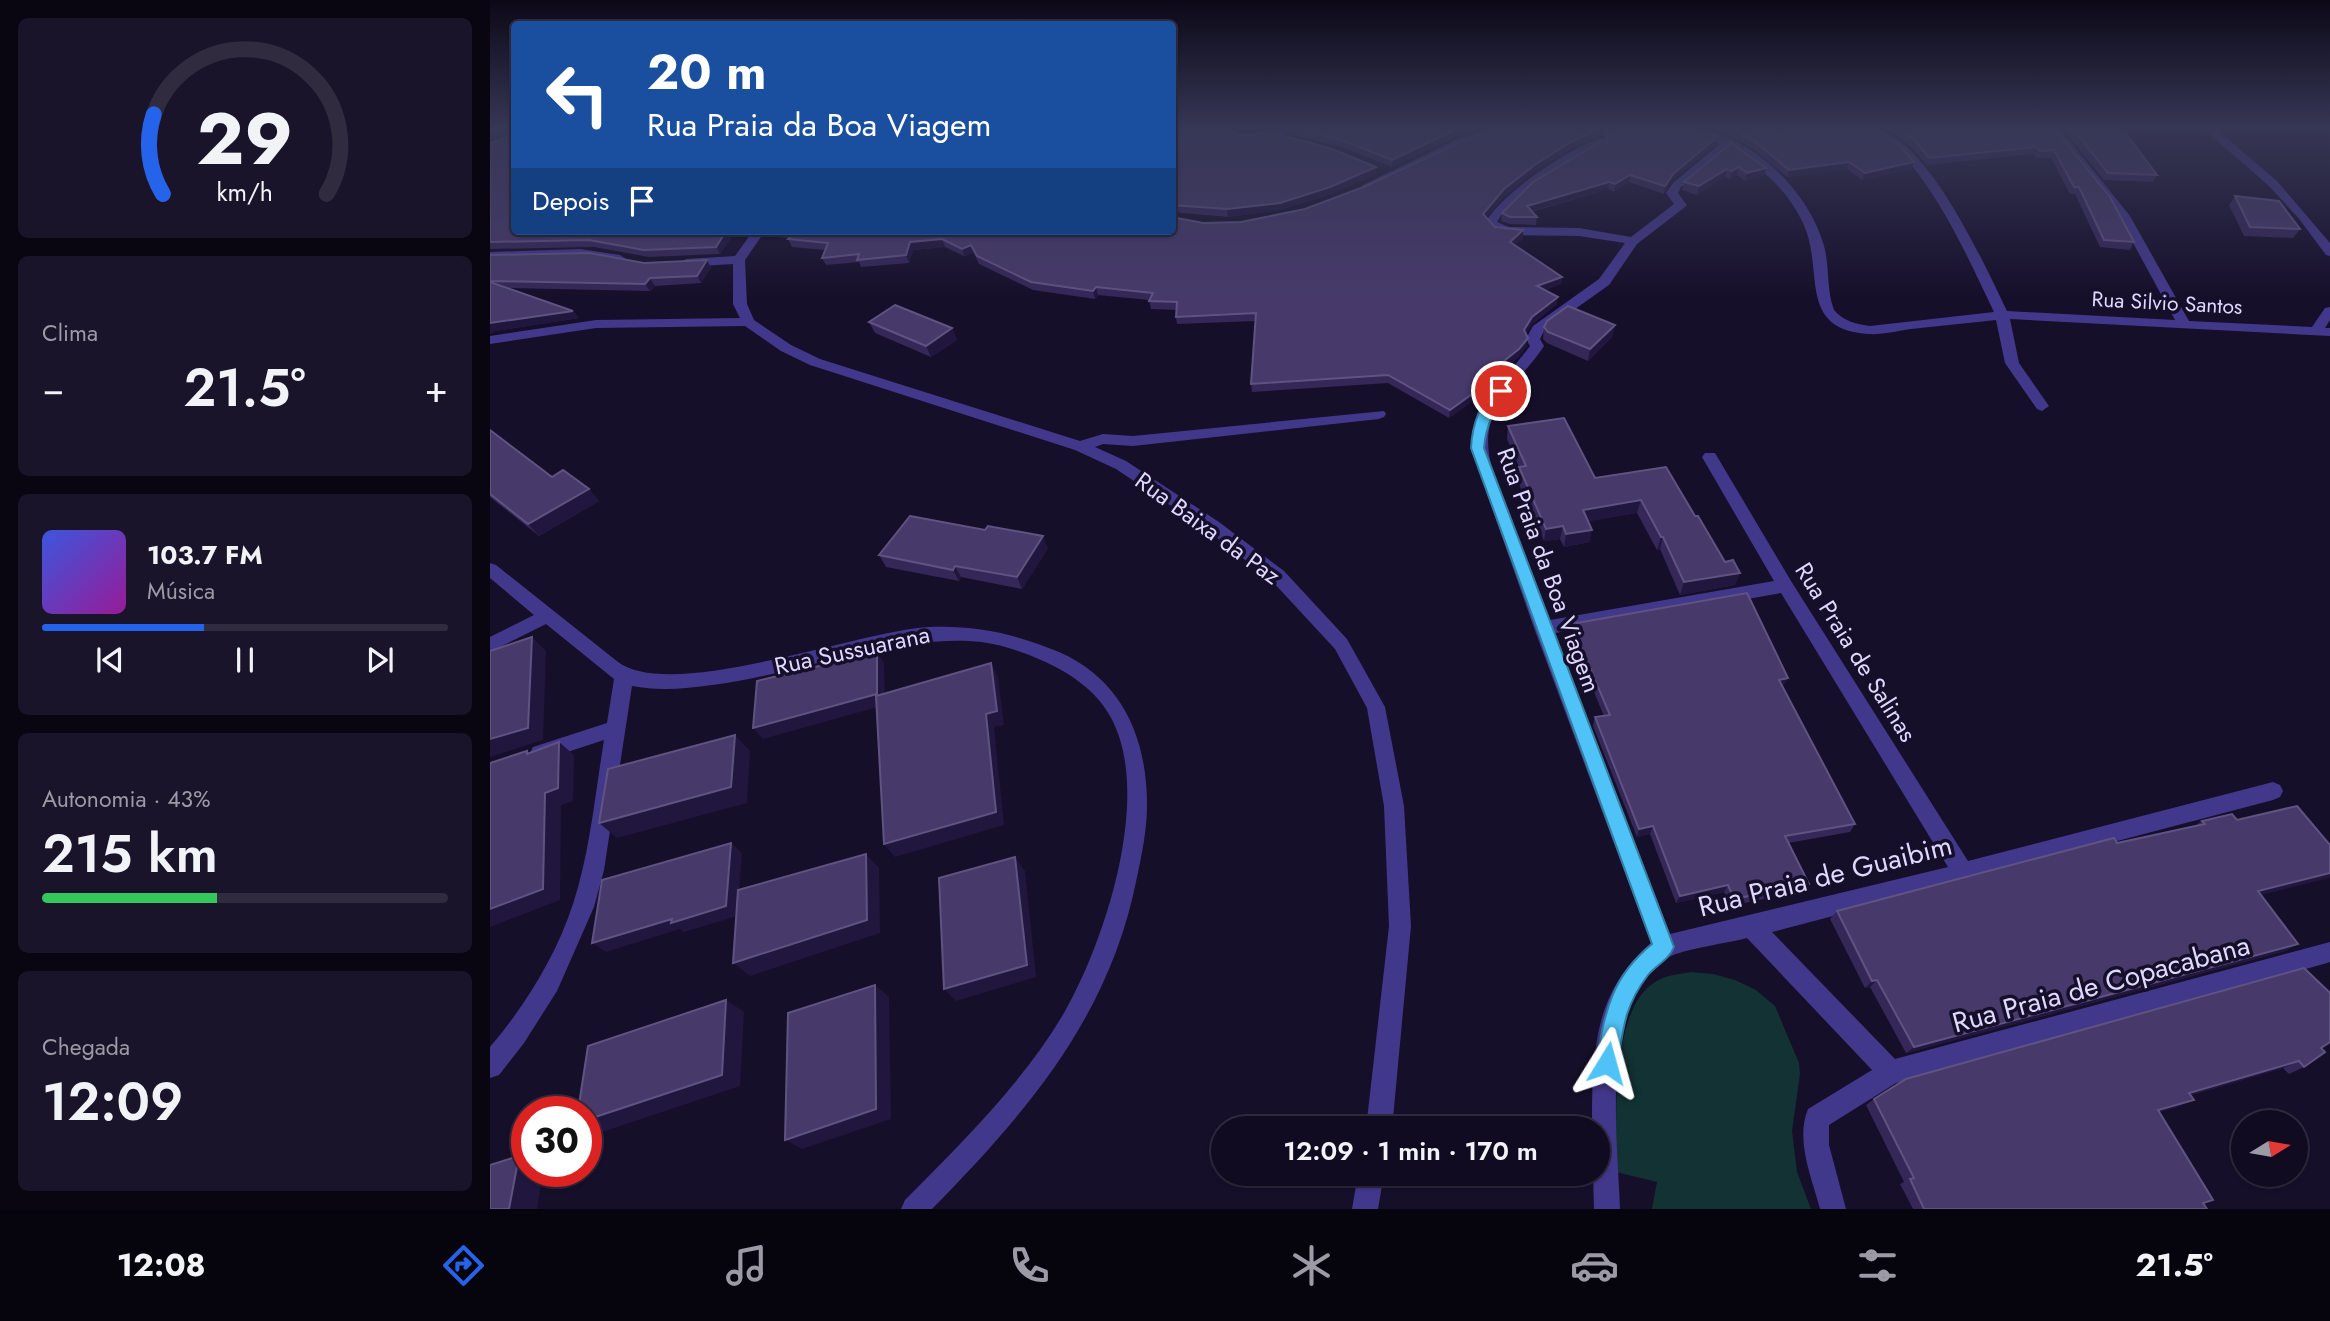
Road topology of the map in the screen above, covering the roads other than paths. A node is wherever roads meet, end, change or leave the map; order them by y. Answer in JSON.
{"nodes":[{"id":1,"x":1368,"y":184,"type":"edge"},
{"id":2,"x":1532,"y":184,"type":"edge"},
{"id":3,"x":1678,"y":184,"type":"edge"},
{"id":4,"x":1780,"y":184,"type":"edge"},
{"id":5,"x":1931,"y":184,"type":"edge"},
{"id":6,"x":2098,"y":184,"type":"edge"},
{"id":7,"x":2272,"y":184,"type":"edge"},
{"id":8,"x":1355,"y":193,"type":"edge"},
{"id":9,"x":756,"y":235,"type":"edge"},
{"id":10,"x":1633,"y":241,"type":"junction"},
{"id":11,"x":2330,"y":252,"type":"edge"},
{"id":12,"x":490,"y":256,"type":"edge"},
{"id":13,"x":739,"y":260,"type":"junction"},
{"id":14,"x":636,"y":262,"type":"edge"},
{"id":15,"x":668,"y":264,"type":"edge"},
{"id":16,"x":2330,"y":310,"type":"edge"},
{"id":17,"x":2002,"y":315,"type":"junction"},
{"id":18,"x":748,"y":322,"type":"junction"},
{"id":19,"x":2186,"y":326,"type":"junction"},
{"id":20,"x":2323,"y":332,"type":"edge"},
{"id":21,"x":490,"y":340,"type":"edge"},
{"id":22,"x":2042,"y":405,"type":"dead end"},
{"id":23,"x":1379,"y":414,"type":"dead end"},
{"id":24,"x":1133,"y":441,"type":"junction"},
{"id":25,"x":1080,"y":446,"type":"junction"},
{"id":26,"x":1710,"y":457,"type":"dead end"},
{"id":27,"x":1122,"y":465,"type":"junction"},
{"id":28,"x":490,"y":569,"type":"edge"},
{"id":29,"x":1785,"y":586,"type":"junction"},
{"id":30,"x":547,"y":616,"type":"junction"},
{"id":31,"x":1543,"y":628,"type":"junction"},
{"id":32,"x":490,"y":645,"type":"edge"},
{"id":33,"x":624,"y":676,"type":"junction"},
{"id":34,"x":617,"y":728,"type":"junction"},
{"id":35,"x":515,"y":761,"type":"edge"},
{"id":36,"x":2273,"y":791,"type":"dead end"},
{"id":37,"x":1963,"y":872,"type":"junction"},
{"id":38,"x":1751,"y":927,"type":"junction"},
{"id":39,"x":1664,"y":947,"type":"junction"},
{"id":40,"x":2327,"y":952,"type":"dead end"},
{"id":41,"x":490,"y":1066,"type":"edge"},
{"id":42,"x":1891,"y":1072,"type":"junction"},
{"id":43,"x":1381,"y":1116,"type":"edge"},
{"id":44,"x":1369,"y":1186,"type":"edge"},
{"id":45,"x":914,"y":1209,"type":"edge"},
{"id":46,"x":1365,"y":1209,"type":"edge"},
{"id":47,"x":1607,"y":1209,"type":"edge"},
{"id":48,"x":1833,"y":1209,"type":"edge"}],
"edges":[{"from":1,"to":8,"type":"street"},
{"from":2,"to":10,"type":"street"},
{"from":3,"to":10,"type":"street","name":"Rua Praia da Boa Viagem"},
{"from":4,"to":17,"type":"street","name":"Rua Silvio Santos"},
{"from":5,"to":17,"type":"street"},
{"from":6,"to":19,"type":"street"},
{"from":7,"to":11,"type":"street"},
{"from":9,"to":13,"type":"street"},
{"from":10,"to":31,"type":"street","name":"Rua Praia da Boa Viagem"},
{"from":12,"to":14,"type":"street"},
{"from":13,"to":15,"type":"street"},
{"from":13,"to":18,"type":"street"},
{"from":16,"to":20,"type":"street"},
{"from":17,"to":19,"type":"street","name":"Rua Silvio Santos"},
{"from":17,"to":22,"type":"street"},
{"from":18,"to":21,"type":"street"},
{"from":18,"to":25,"type":"street","name":"Rua Baixa da Paz"},
{"from":19,"to":20,"type":"street","name":"Rua Silvio Santos"},
{"from":23,"to":24,"type":"street"},
{"from":24,"to":25,"type":"street"},
{"from":24,"to":27,"type":"street"},
{"from":25,"to":27,"type":"street","name":"Rua Baixa da Paz"},
{"from":26,"to":29,"type":"street","name":"Rua Praia de Salinas"},
{"from":27,"to":43,"type":"street","name":"Rua Baixa da Paz"},
{"from":28,"to":30,"type":"street","name":"Rua Sussuarana"},
{"from":29,"to":31,"type":"street"},
{"from":29,"to":37,"type":"street","name":"Rua Praia de Salinas"},
{"from":30,"to":32,"type":"street"},
{"from":30,"to":33,"type":"street","name":"Rua Sussuarana"},
{"from":31,"to":39,"type":"street","name":"Rua Praia da Boa Viagem"},
{"from":33,"to":34,"type":"street"},
{"from":33,"to":45,"type":"street","name":"Rua Sussuarana"},
{"from":34,"to":35,"type":"street"},
{"from":34,"to":41,"type":"street"},
{"from":36,"to":37,"type":"street","name":"Rua Praia de Guaibim"},
{"from":37,"to":38,"type":"street","name":"Rua Praia de Guaibim"},
{"from":38,"to":39,"type":"street","name":"Rua Praia de Guaibim"},
{"from":38,"to":42,"type":"street"},
{"from":39,"to":47,"type":"street"},
{"from":40,"to":42,"type":"street","name":"Rua Praia de Copacabana"},
{"from":42,"to":48,"type":"street","name":"Rua Praia de Copacabana"},
{"from":44,"to":46,"type":"street"}]}
